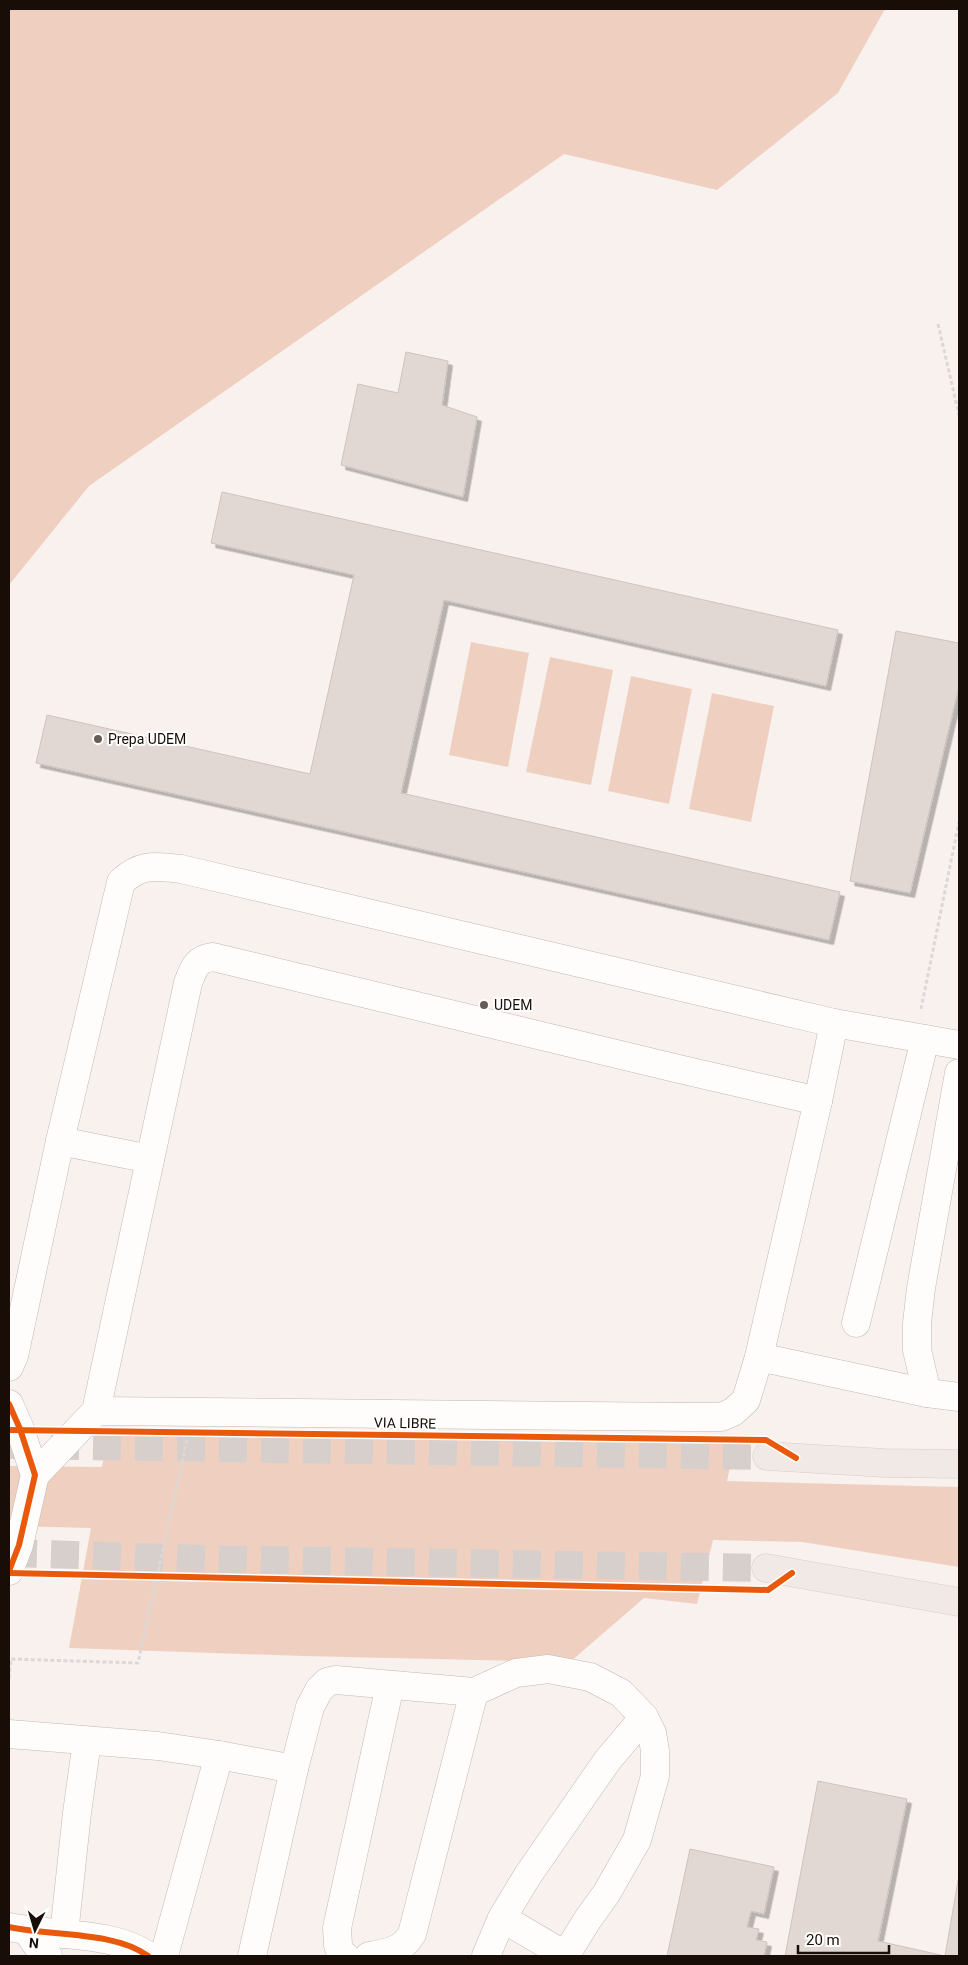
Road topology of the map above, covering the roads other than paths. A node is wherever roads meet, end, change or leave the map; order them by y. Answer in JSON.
{"nodes":[{"id":1,"x":834,"y":1023,"type":"junction"},
{"id":2,"x":920,"y":1038,"type":"junction"},
{"id":3,"x":959,"y":1045,"type":"edge"},
{"id":4,"x":959,"y":1073,"type":"edge"},
{"id":5,"x":818,"y":1101,"type":"junction"},
{"id":6,"x":60,"y":1141,"type":"junction"},
{"id":7,"x":150,"y":1158,"type":"junction"},
{"id":8,"x":856,"y":1323,"type":"dead end"},
{"id":9,"x":759,"y":1357,"type":"junction"},
{"id":10,"x":9,"y":1367,"type":"edge"},
{"id":11,"x":927,"y":1393,"type":"junction"},
{"id":12,"x":959,"y":1397,"type":"edge"},
{"id":13,"x":9,"y":1404,"type":"edge"},
{"id":14,"x":96,"y":1411,"type":"junction"},
{"id":15,"x":767,"y":1456,"type":"tunnel mouth"},
{"id":16,"x":959,"y":1464,"type":"edge"},
{"id":17,"x":34,"y":1475,"type":"junction"},
{"id":18,"x":766,"y":1568,"type":"tunnel mouth"},
{"id":19,"x":9,"y":1571,"type":"edge"},
{"id":20,"x":959,"y":1602,"type":"edge"},
{"id":21,"x":390,"y":1685,"type":"junction"},
{"id":22,"x":474,"y":1692,"type":"junction"},
{"id":23,"x":644,"y":1717,"type":"junction"},
{"id":24,"x":9,"y":1734,"type":"edge"},
{"id":25,"x":86,"y":1741,"type":"junction"},
{"id":26,"x":219,"y":1754,"type":"junction"},
{"id":27,"x":294,"y":1769,"type":"junction"},
{"id":28,"x":502,"y":1918,"type":"junction"},
{"id":29,"x":18,"y":1929,"type":"edge"},
{"id":30,"x":64,"y":1934,"type":"junction"},
{"id":31,"x":565,"y":1955,"type":"edge"},
{"id":32,"x":48,"y":1956,"type":"edge"},
{"id":33,"x":148,"y":1956,"type":"edge"},
{"id":34,"x":164,"y":1956,"type":"edge"},
{"id":35,"x":252,"y":1956,"type":"edge"},
{"id":36,"x":345,"y":1956,"type":"edge"},
{"id":37,"x":369,"y":1956,"type":"edge"},
{"id":38,"x":486,"y":1956,"type":"edge"}],
"edges":[{"from":1,"to":2,"type":"street"},
{"from":1,"to":5,"type":"street"},
{"from":1,"to":6,"type":"street"},
{"from":2,"to":3,"type":"street"},
{"from":2,"to":8,"type":"street"},
{"from":4,"to":11,"type":"street"},
{"from":5,"to":7,"type":"street"},
{"from":5,"to":9,"type":"street"},
{"from":6,"to":7,"type":"street"},
{"from":6,"to":10,"type":"street"},
{"from":7,"to":14,"type":"street"},
{"from":9,"to":11,"type":"street"},
{"from":9,"to":14,"type":"street"},
{"from":11,"to":12,"type":"street"},
{"from":13,"to":17,"type":"street"},
{"from":14,"to":17,"type":"street"},
{"from":15,"to":16,"type":"main road"},
{"from":17,"to":19,"type":"street"},
{"from":18,"to":20,"type":"main road"},
{"from":21,"to":22,"type":"street"},
{"from":21,"to":27,"type":"street"},
{"from":21,"to":36,"type":"street"},
{"from":22,"to":23,"type":"street"},
{"from":22,"to":37,"type":"street"},
{"from":23,"to":28,"type":"street"},
{"from":23,"to":31,"type":"street"},
{"from":24,"to":25,"type":"street"},
{"from":25,"to":26,"type":"street"},
{"from":25,"to":30,"type":"street"},
{"from":26,"to":27,"type":"street"},
{"from":26,"to":34,"type":"street"},
{"from":27,"to":35,"type":"street"},
{"from":28,"to":31,"type":"street"},
{"from":28,"to":38,"type":"street"},
{"from":29,"to":30,"type":"street"},
{"from":29,"to":32,"type":"street"},
{"from":30,"to":33,"type":"street"}]}
